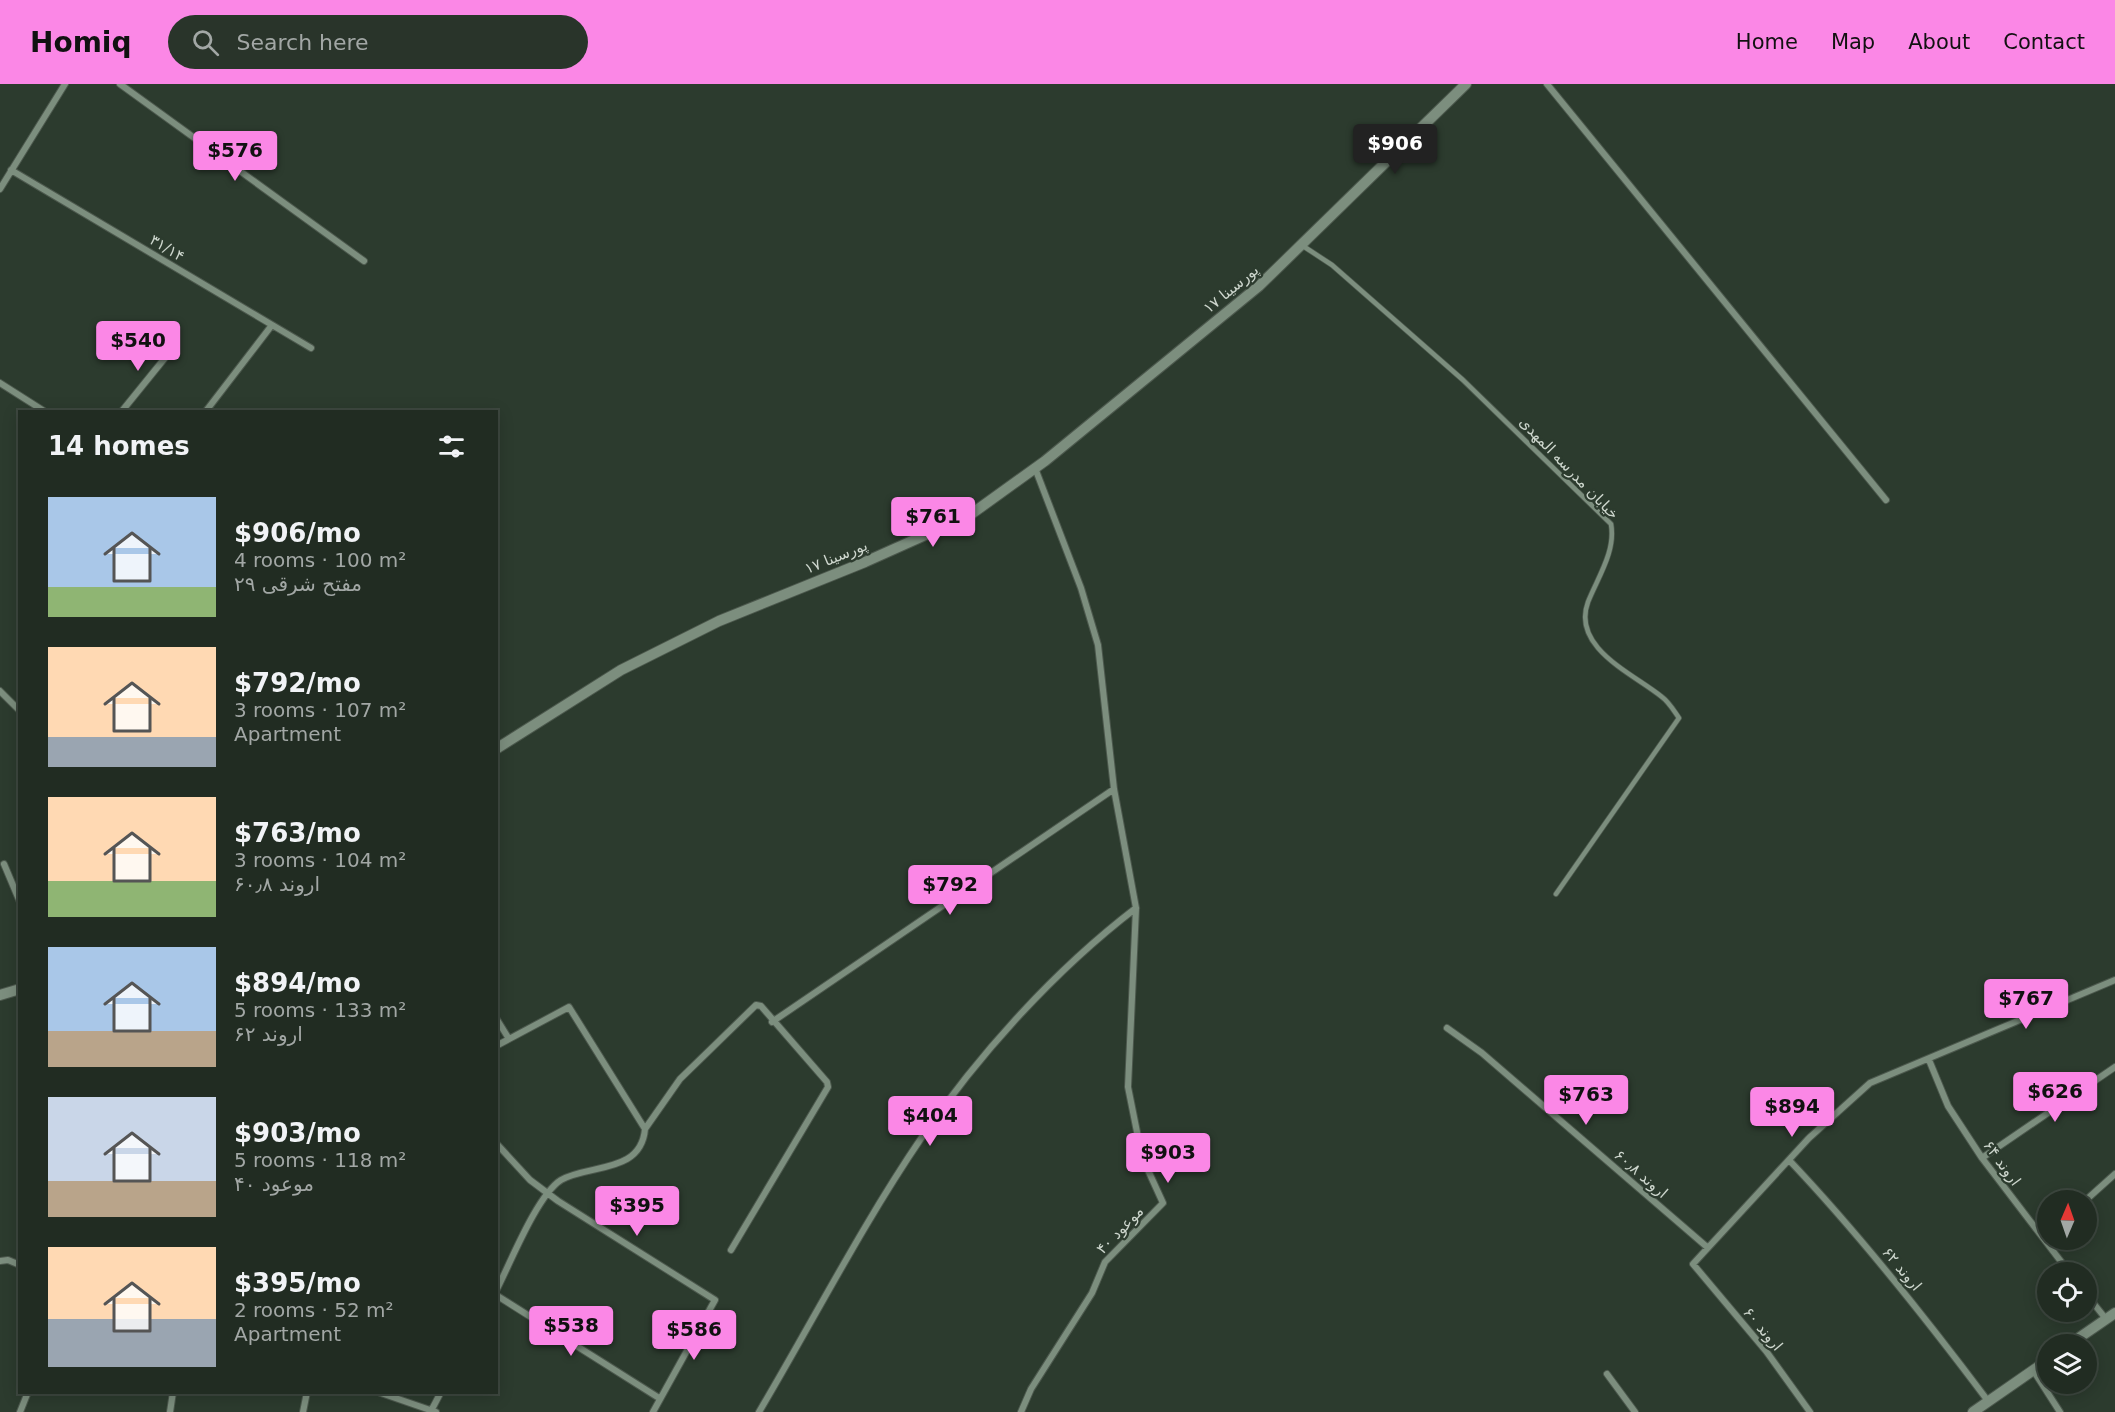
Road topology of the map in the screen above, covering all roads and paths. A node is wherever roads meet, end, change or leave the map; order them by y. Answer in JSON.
{"nodes":[{"id":1,"x":65,"y":84,"type":"edge"},
{"id":2,"x":120,"y":84,"type":"edge"},
{"id":3,"x":1466,"y":84,"type":"edge"},
{"id":4,"x":1547,"y":84,"type":"edge"},
{"id":5,"x":11,"y":170,"type":"junction"},
{"id":6,"x":0,"y":189,"type":"edge"},
{"id":7,"x":1303,"y":246,"type":"junction"},
{"id":8,"x":364,"y":261,"type":"dead end"},
{"id":9,"x":272,"y":325,"type":"junction"},
{"id":10,"x":173,"y":348,"type":"dead end"},
{"id":11,"x":311,"y":348,"type":"dead end"},
{"id":12,"x":0,"y":383,"type":"edge"},
{"id":13,"x":42,"y":410,"type":"edge"},
{"id":14,"x":123,"y":410,"type":"edge"},
{"id":15,"x":207,"y":410,"type":"edge"},
{"id":16,"x":1035,"y":468,"type":"junction"},
{"id":17,"x":1886,"y":500,"type":"dead end"},
{"id":18,"x":0,"y":691,"type":"edge"},
{"id":19,"x":18,"y":709,"type":"edge"},
{"id":20,"x":498,"y":748,"type":"edge"},
{"id":21,"x":1114,"y":789,"type":"junction"},
{"id":22,"x":4,"y":864,"type":"dead end"},
{"id":23,"x":1556,"y":894,"type":"dead end"},
{"id":24,"x":18,"y":897,"type":"edge"},
{"id":25,"x":1136,"y":908,"type":"junction"},
{"id":26,"x":2115,"y":980,"type":"edge"},
{"id":27,"x":18,"y":990,"type":"edge"},
{"id":28,"x":1,"y":997,"type":"edge"},
{"id":29,"x":498,"y":1022,"type":"edge"},
{"id":30,"x":772,"y":1022,"type":"junction"},
{"id":31,"x":1447,"y":1028,"type":"dead end"},
{"id":32,"x":508,"y":1039,"type":"junction"},
{"id":33,"x":498,"y":1045,"type":"edge"},
{"id":34,"x":1929,"y":1060,"type":"junction"},
{"id":35,"x":2115,"y":1067,"type":"edge"},
{"id":36,"x":645,"y":1130,"type":"junction"},
{"id":37,"x":498,"y":1145,"type":"edge"},
{"id":38,"x":1982,"y":1158,"type":"junction"},
{"id":39,"x":1789,"y":1160,"type":"junction"},
{"id":40,"x":2115,"y":1174,"type":"edge"},
{"id":41,"x":2097,"y":1190,"type":"edge"},
{"id":42,"x":546,"y":1192,"type":"junction"},
{"id":43,"x":2037,"y":1227,"type":"edge"},
{"id":44,"x":1707,"y":1246,"type":"junction"},
{"id":45,"x":731,"y":1250,"type":"dead end"},
{"id":46,"x":0,"y":1261,"type":"edge"},
{"id":47,"x":18,"y":1264,"type":"edge"},
{"id":48,"x":498,"y":1289,"type":"edge"},
{"id":49,"x":498,"y":1294,"type":"edge"},
{"id":50,"x":2097,"y":1304,"type":"edge"},
{"id":51,"x":2111,"y":1316,"type":"edge"},
{"id":52,"x":2085,"y":1334,"type":"edge"},
{"id":53,"x":2037,"y":1367,"type":"edge"},
{"id":54,"x":2033,"y":1370,"type":"junction"},
{"id":55,"x":1607,"y":1374,"type":"dead end"},
{"id":56,"x":27,"y":1394,"type":"edge"},
{"id":57,"x":173,"y":1394,"type":"edge"},
{"id":58,"x":307,"y":1394,"type":"edge"},
{"id":59,"x":384,"y":1394,"type":"edge"},
{"id":60,"x":440,"y":1394,"type":"edge"},
{"id":61,"x":659,"y":1398,"type":"junction"},
{"id":62,"x":1988,"y":1401,"type":"junction"},
{"id":63,"x":433,"y":1411,"type":"edge"},
{"id":64,"x":20,"y":1412,"type":"edge"},
{"id":65,"x":170,"y":1412,"type":"edge"},
{"id":66,"x":303,"y":1412,"type":"edge"},
{"id":67,"x":653,"y":1412,"type":"edge"},
{"id":68,"x":759,"y":1412,"type":"edge"},
{"id":69,"x":1021,"y":1412,"type":"edge"},
{"id":70,"x":1635,"y":1412,"type":"edge"},
{"id":71,"x":1810,"y":1412,"type":"edge"},
{"id":72,"x":1972,"y":1412,"type":"edge"},
{"id":73,"x":2060,"y":1412,"type":"edge"}],
"edges":[{"from":1,"to":5,"type":"street"},
{"from":2,"to":8,"type":"street"},
{"from":3,"to":7,"type":"street","name":"پورسینا ۱۷"},
{"from":4,"to":17,"type":"street"},
{"from":5,"to":6,"type":"street"},
{"from":5,"to":9,"type":"street","name":"۳۱/۱۴"},
{"from":7,"to":16,"type":"street","name":"پورسینا ۱۷"},
{"from":7,"to":23,"type":"lane","name":"خیابان مدرسه المهدی"},
{"from":9,"to":11,"type":"street","name":"۳۱/۱۴"},
{"from":9,"to":15,"type":"street"},
{"from":10,"to":14,"type":"street"},
{"from":12,"to":13,"type":"street"},
{"from":16,"to":20,"type":"street","name":"پورسینا ۱۷"},
{"from":16,"to":21,"type":"street"},
{"from":18,"to":19,"type":"street"},
{"from":21,"to":25,"type":"street"},
{"from":21,"to":30,"type":"street"},
{"from":22,"to":24,"type":"street"},
{"from":25,"to":68,"type":"street"},
{"from":25,"to":69,"type":"street","name":"موعود ۴۰"},
{"from":26,"to":34,"type":"street"},
{"from":27,"to":28,"type":"street"},
{"from":29,"to":32,"type":"street"},
{"from":30,"to":36,"type":"street"},
{"from":30,"to":45,"type":"street"},
{"from":31,"to":44,"type":"street","name":"اروند ۶۰٫۸"},
{"from":32,"to":33,"type":"street"},
{"from":32,"to":36,"type":"street"},
{"from":34,"to":38,"type":"street","name":"اروند ۶۴"},
{"from":34,"to":39,"type":"street"},
{"from":35,"to":38,"type":"street"},
{"from":36,"to":42,"type":"street"},
{"from":37,"to":42,"type":"street"},
{"from":38,"to":43,"type":"street","name":"اروند ۶۴"},
{"from":39,"to":44,"type":"street"},
{"from":39,"to":62,"type":"street","name":"اروند ۶۲"},
{"from":40,"to":41,"type":"street"},
{"from":42,"to":48,"type":"street"},
{"from":42,"to":61,"type":"street"},
{"from":44,"to":71,"type":"street","name":"اروند ۶۰"},
{"from":46,"to":47,"type":"street"},
{"from":49,"to":61,"type":"street"},
{"from":50,"to":51,"type":"street"},
{"from":51,"to":52,"type":"street"},
{"from":53,"to":54,"type":"street"},
{"from":54,"to":62,"type":"street"},
{"from":54,"to":73,"type":"street"},
{"from":55,"to":70,"type":"street"},
{"from":56,"to":64,"type":"street"},
{"from":57,"to":65,"type":"street"},
{"from":58,"to":66,"type":"street"},
{"from":59,"to":63,"type":"street"},
{"from":60,"to":63,"type":"street"},
{"from":61,"to":67,"type":"street"},
{"from":62,"to":72,"type":"street"}]}
